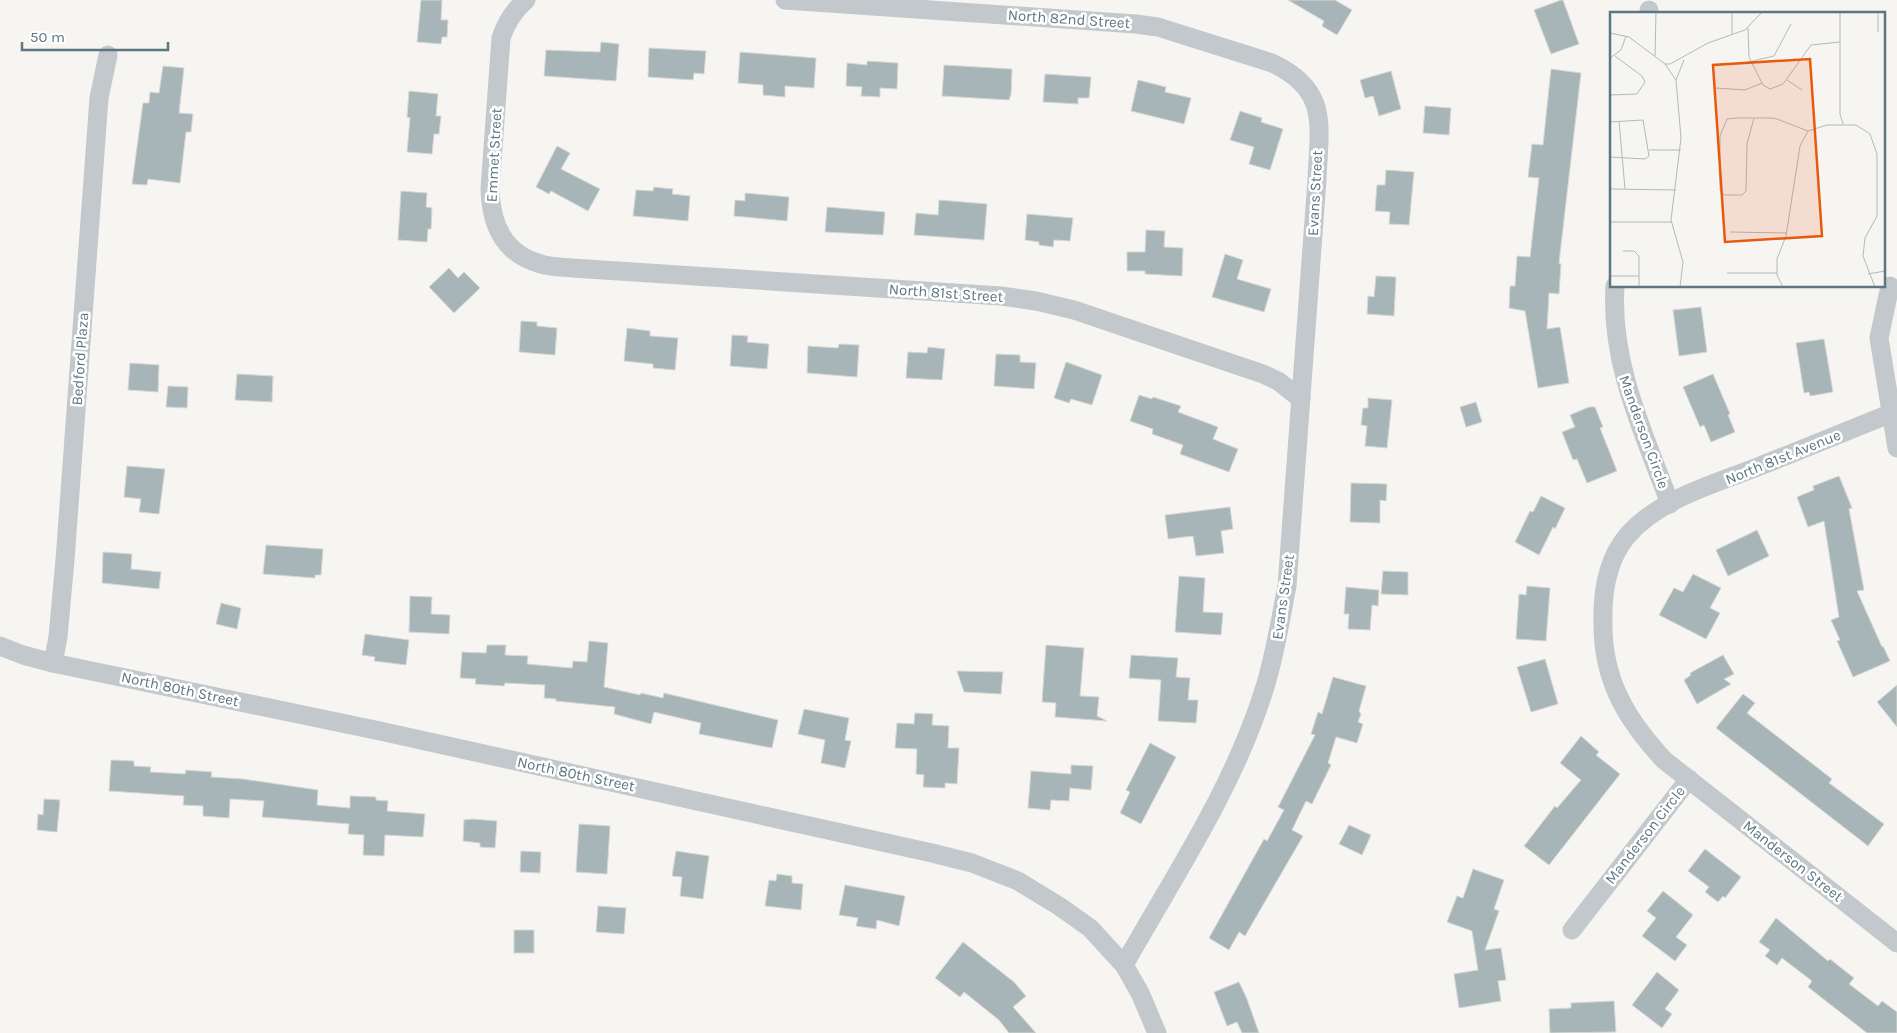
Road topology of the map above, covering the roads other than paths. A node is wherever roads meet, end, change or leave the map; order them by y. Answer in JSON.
{"nodes":[{"id":1,"x":526,"y":0,"type":"edge"},
{"id":2,"x":786,"y":0,"type":"edge"},
{"id":3,"x":108,"y":55,"type":"dead end"},
{"id":4,"x":1319,"y":118,"type":"joint"},
{"id":5,"x":572,"y":268,"type":"joint"},
{"id":6,"x":1890,"y":286,"type":"dead end"},
{"id":7,"x":1615,"y":288,"type":"edge"},
{"id":8,"x":1301,"y":399,"type":"junction"},
{"id":9,"x":1894,"y":412,"type":"edge"},
{"id":10,"x":1897,"y":448,"type":"edge"},
{"id":11,"x":1670,"y":504,"type":"junction"},
{"id":12,"x":0,"y":646,"type":"edge"},
{"id":13,"x":53,"y":662,"type":"junction"},
{"id":14,"x":1689,"y":779,"type":"junction"},
{"id":15,"x":1572,"y":930,"type":"dead end"},
{"id":16,"x":1897,"y":943,"type":"edge"},
{"id":17,"x":1124,"y":965,"type":"junction"},
{"id":18,"x":1157,"y":1033,"type":"edge"}],
"edges":[{"from":1,"to":5,"type":"street","name":"Emmet Street"},
{"from":2,"to":4,"type":"street","name":"North 82nd Street"},
{"from":3,"to":13,"type":"street","name":"Bedford Plaza"},
{"from":4,"to":8,"type":"street","name":"Evans Street"},
{"from":5,"to":8,"type":"street","name":"North 81st Street"},
{"from":6,"to":9,"type":"street"},
{"from":7,"to":11,"type":"street","name":"Manderson Circle"},
{"from":8,"to":17,"type":"street","name":"Evans Street"},
{"from":9,"to":10,"type":"street"},
{"from":9,"to":11,"type":"street","name":"North 81st Avenue"},
{"from":11,"to":14,"type":"street","name":"Manderson Circle"},
{"from":12,"to":13,"type":"street","name":"North 80th Street"},
{"from":13,"to":17,"type":"street","name":"North 80th Street"},
{"from":14,"to":15,"type":"street","name":"Manderson Circle"},
{"from":14,"to":16,"type":"street","name":"Manderson Street"},
{"from":17,"to":18,"type":"street"}]}
